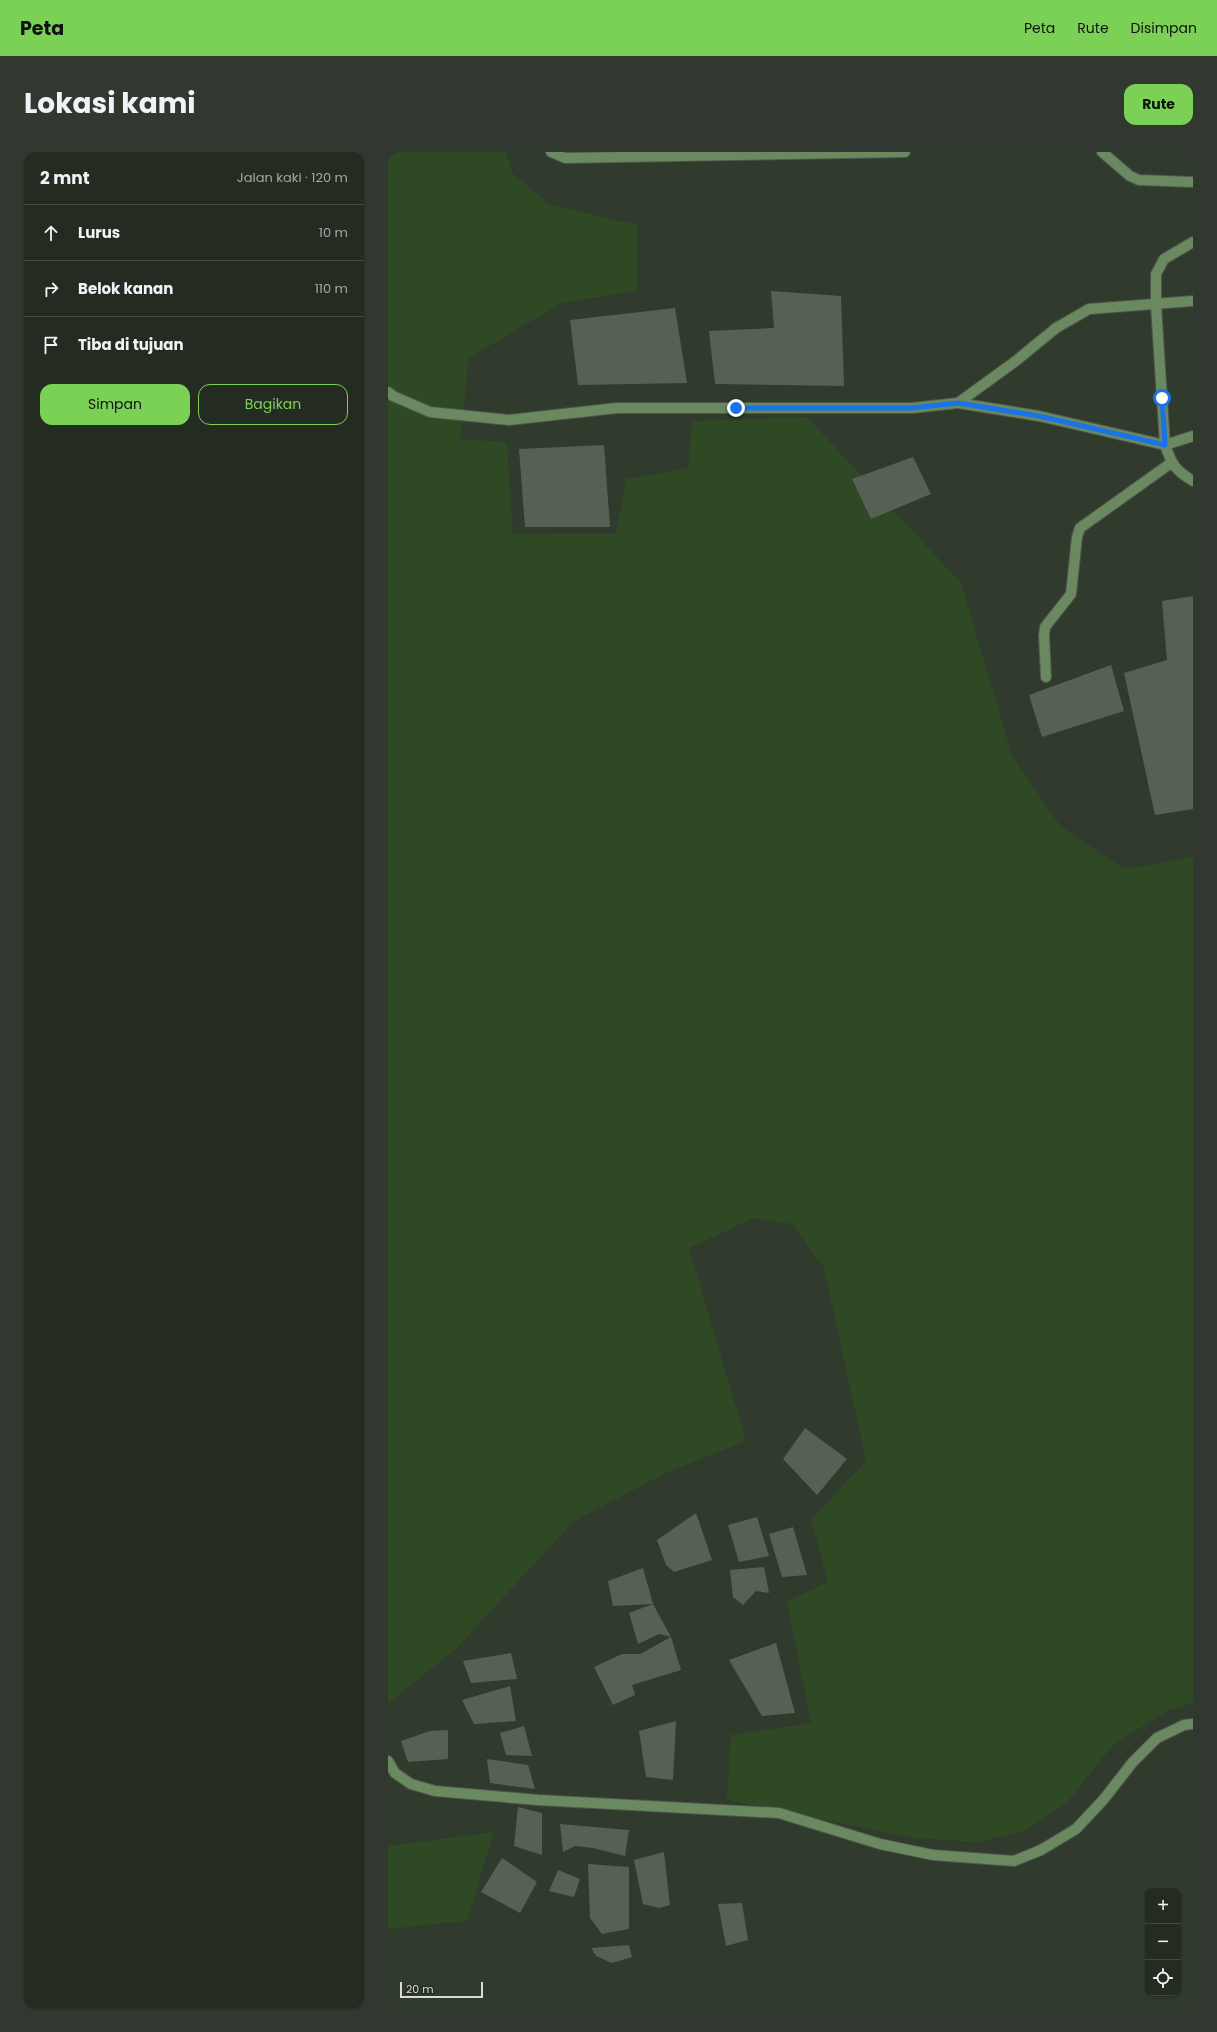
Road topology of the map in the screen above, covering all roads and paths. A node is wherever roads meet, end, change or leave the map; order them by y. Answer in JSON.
{"nodes":[{"id":1,"x":551,"y":152,"type":"edge"},
{"id":2,"x":905,"y":152,"type":"edge"},
{"id":3,"x":1102,"y":152,"type":"edge"},
{"id":4,"x":1193,"y":182,"type":"edge"},
{"id":5,"x":1193,"y":242,"type":"edge"},
{"id":6,"x":1193,"y":301,"type":"edge"},
{"id":7,"x":1156,"y":305,"type":"junction"},
{"id":8,"x":388,"y":392,"type":"edge"},
{"id":9,"x":958,"y":403,"type":"junction"},
{"id":10,"x":1193,"y":436,"type":"edge"},
{"id":11,"x":1165,"y":445,"type":"junction"},
{"id":12,"x":1171,"y":463,"type":"junction"},
{"id":13,"x":1193,"y":481,"type":"edge"},
{"id":14,"x":1046,"y":677,"type":"dead end"},
{"id":15,"x":1193,"y":1724,"type":"edge"},
{"id":16,"x":388,"y":1761,"type":"edge"}],
"edges":[{"from":1,"to":2,"type":"street"},
{"from":3,"to":4,"type":"street"},
{"from":5,"to":7,"type":"street"},
{"from":6,"to":7,"type":"street"},
{"from":7,"to":9,"type":"street"},
{"from":7,"to":11,"type":"street"},
{"from":8,"to":9,"type":"street"},
{"from":9,"to":11,"type":"street"},
{"from":10,"to":11,"type":"street"},
{"from":11,"to":12,"type":"street"},
{"from":12,"to":13,"type":"street"},
{"from":12,"to":14,"type":"street"},
{"from":15,"to":16,"type":"street"}]}
